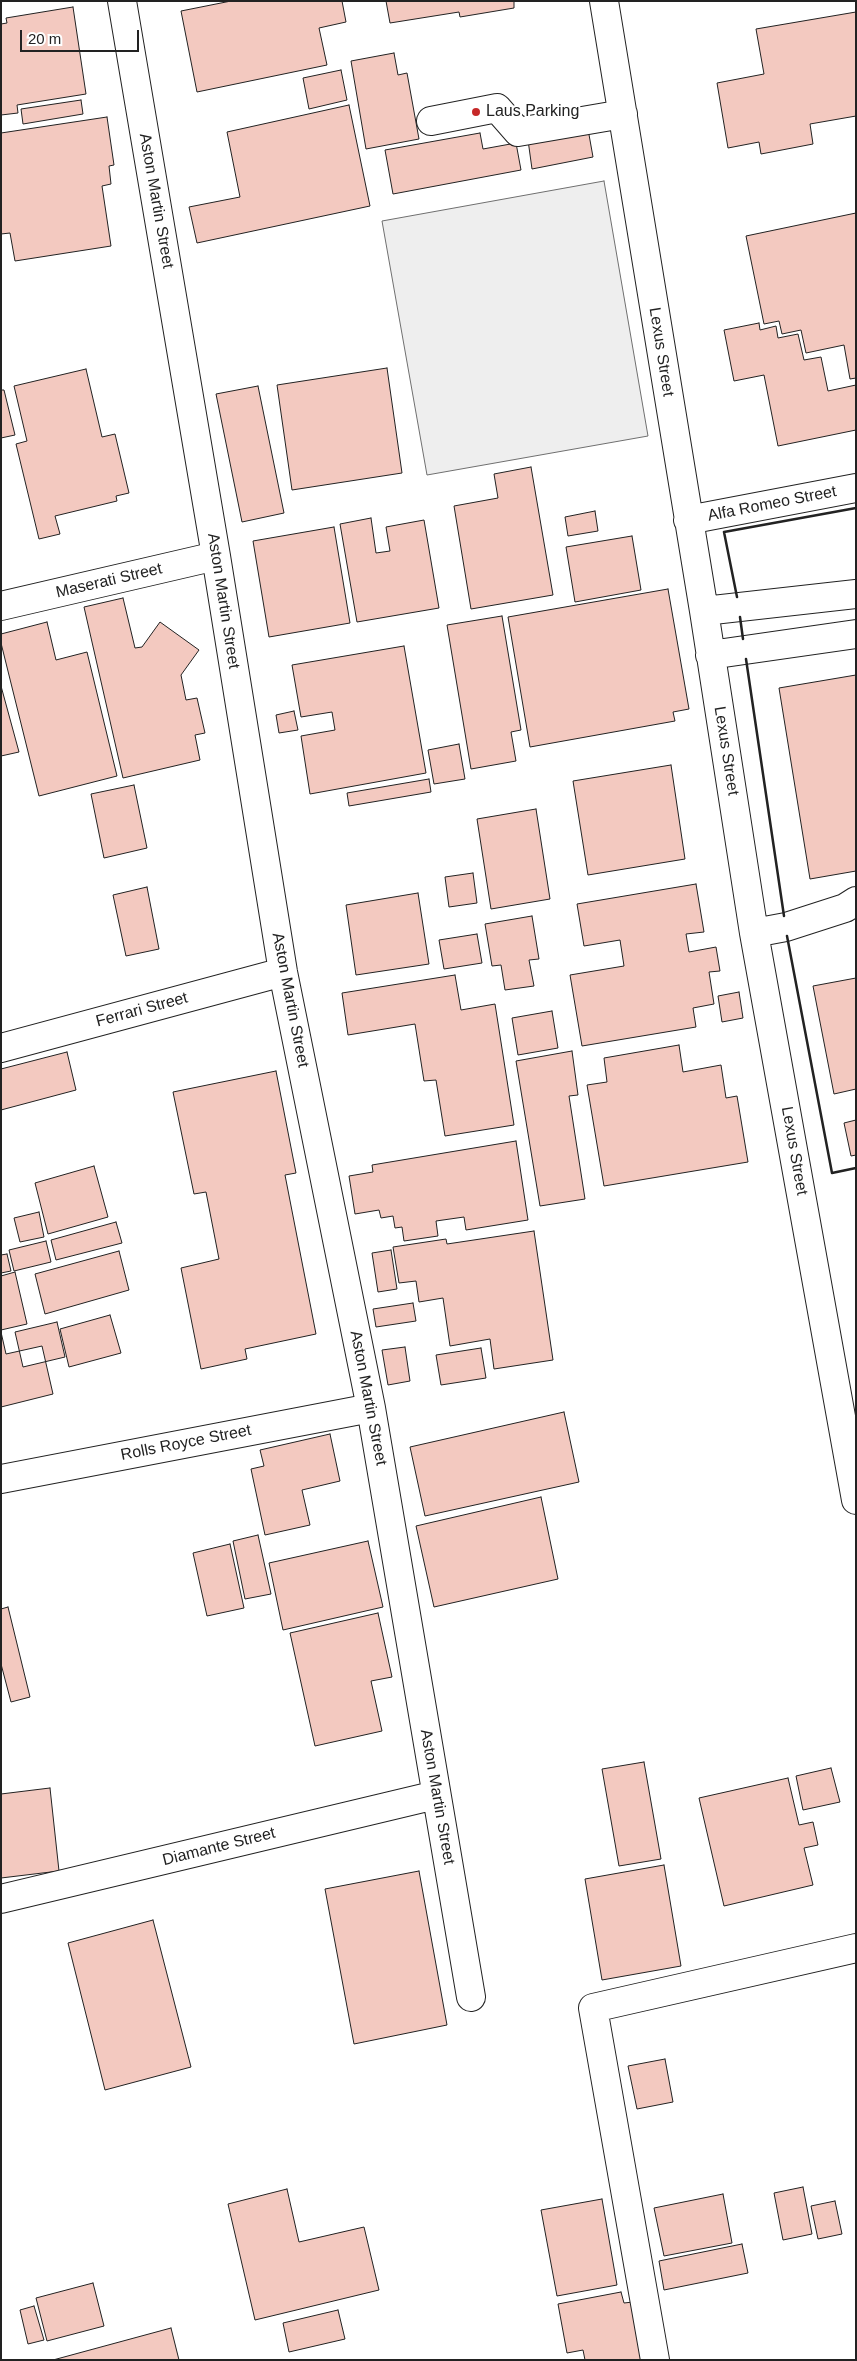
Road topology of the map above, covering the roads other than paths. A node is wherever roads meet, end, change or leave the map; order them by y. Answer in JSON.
{"nodes":[{"id":1,"x":122,"y":1,"type":"edge"},
{"id":2,"x":604,"y":1,"type":"edge"},
{"id":3,"x":624,"y":114,"type":"junction"},
{"id":4,"x":431,"y":121,"type":"dead end"},
{"id":5,"x":856,"y":488,"type":"edge"},
{"id":6,"x":688,"y":520,"type":"junction"},
{"id":7,"x":216,"y":556,"type":"junction"},
{"id":8,"x":856,"y":594,"type":"edge"},
{"id":9,"x":1,"y":606,"type":"edge"},
{"id":10,"x":704,"y":611,"type":"junction"},
{"id":11,"x":856,"y":634,"type":"edge"},
{"id":12,"x":710,"y":655,"type":"junction"},
{"id":13,"x":852,"y":909,"type":"edge"},
{"id":14,"x":754,"y":933,"type":"junction"},
{"id":15,"x":283,"y":972,"type":"junction"},
{"id":16,"x":1,"y":1048,"type":"edge"},
{"id":17,"x":371,"y":1408,"type":"junction"},
{"id":18,"x":852,"y":1453,"type":"edge"},
{"id":19,"x":1,"y":1479,"type":"edge"},
{"id":20,"x":856,"y":1500,"type":"edge"},
{"id":21,"x":436,"y":1795,"type":"junction"},
{"id":22,"x":1,"y":1899,"type":"edge"},
{"id":23,"x":856,"y":1948,"type":"edge"},
{"id":24,"x":471,"y":1996,"type":"dead end"},
{"id":25,"x":655,"y":2360,"type":"edge"}],
"edges":[{"from":1,"to":7,"type":"street","name":"Aston Martin Street"},
{"from":2,"to":3,"type":"street","name":"Lexus Street"},
{"from":3,"to":4,"type":"street"},
{"from":3,"to":6,"type":"street","name":"Lexus Street"},
{"from":5,"to":6,"type":"street","name":"Alfa Romeo Street"},
{"from":6,"to":10,"type":"street","name":"Lexus Street"},
{"from":7,"to":9,"type":"street","name":"Maserati Street"},
{"from":7,"to":15,"type":"street","name":"Aston Martin Street"},
{"from":8,"to":10,"type":"street"},
{"from":10,"to":12,"type":"street","name":"Lexus Street"},
{"from":11,"to":12,"type":"street"},
{"from":12,"to":14,"type":"street","name":"Lexus Street"},
{"from":13,"to":14,"type":"street"},
{"from":14,"to":18,"type":"street","name":"Lexus Street"},
{"from":15,"to":16,"type":"street","name":"Ferrari Street"},
{"from":15,"to":17,"type":"street","name":"Aston Martin Street"},
{"from":17,"to":19,"type":"street","name":"Rolls Royce Street"},
{"from":17,"to":21,"type":"street","name":"Aston Martin Street"},
{"from":18,"to":20,"type":"street","name":"Lexus Street"},
{"from":21,"to":22,"type":"street","name":"Diamante Street"},
{"from":21,"to":24,"type":"street","name":"Aston Martin Street"},
{"from":23,"to":25,"type":"street"}]}
